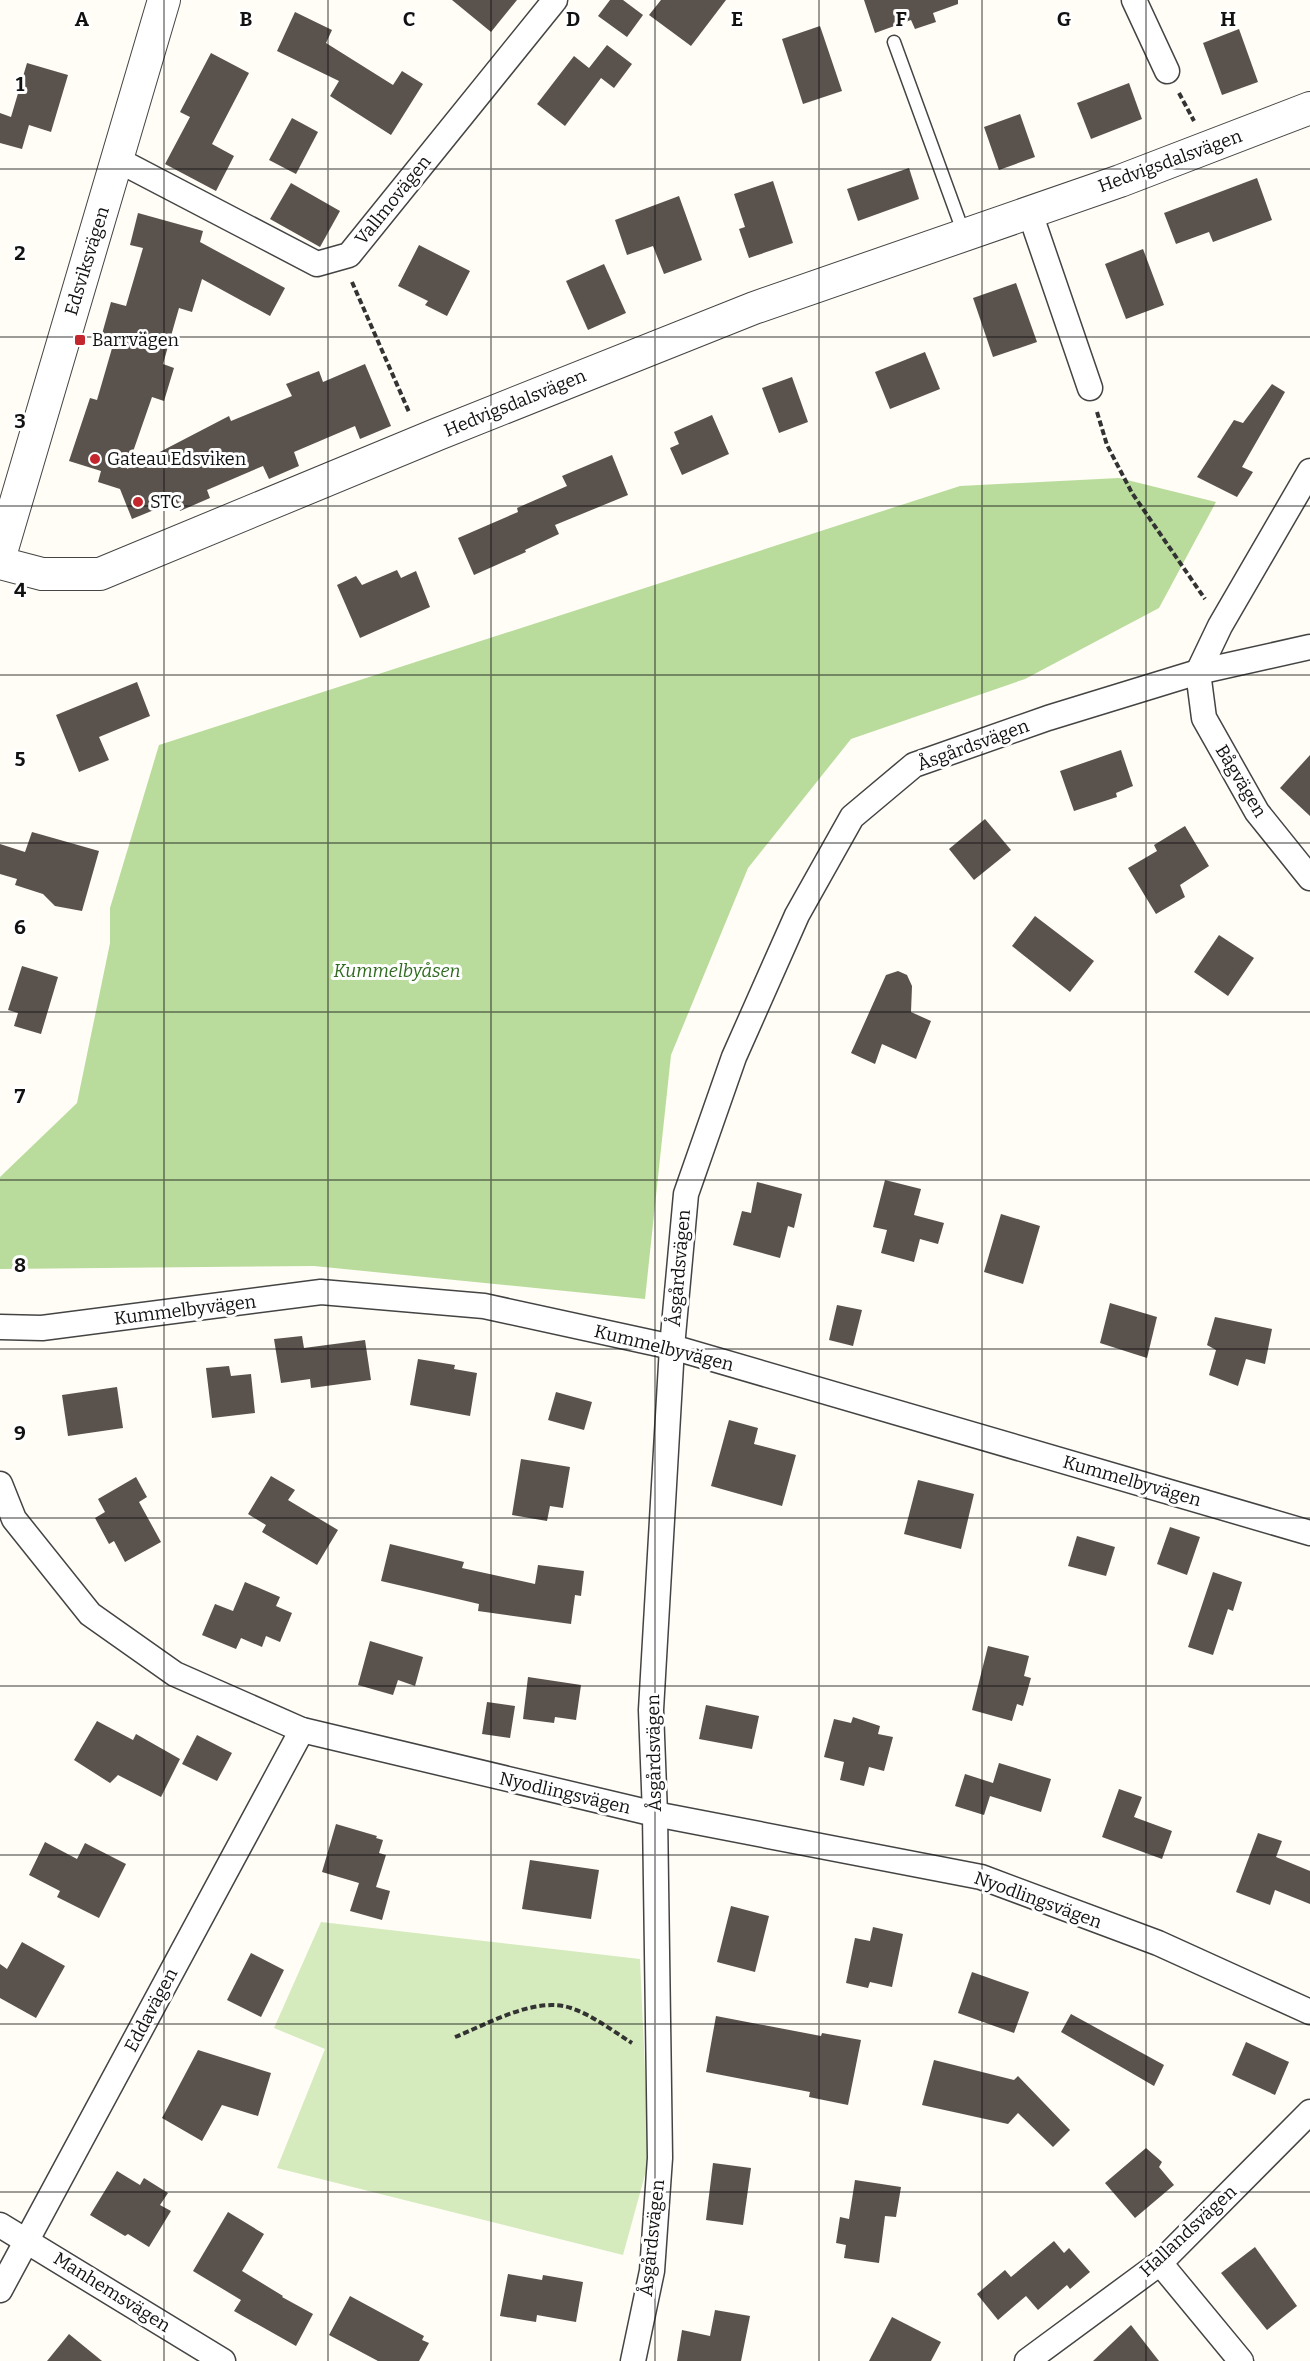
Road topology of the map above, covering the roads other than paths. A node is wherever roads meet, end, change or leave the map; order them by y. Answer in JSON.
{"nodes":[{"id":1,"x":164,"y":0,"type":"edge"},
{"id":2,"x":555,"y":0,"type":"edge"},
{"id":3,"x":1134,"y":0,"type":"edge"},
{"id":4,"x":894,"y":42,"type":"dead end"},
{"id":5,"x":1167,"y":71,"type":"road end"},
{"id":6,"x":1310,"y":108,"type":"edge"},
{"id":7,"x":116,"y":159,"type":"junction"},
{"id":8,"x":1030,"y":213,"type":"junction"},
{"id":9,"x":964,"y":236,"type":"junction"},
{"id":10,"x":1090,"y":388,"type":"road end"},
{"id":11,"x":1310,"y":471,"type":"edge"},
{"id":12,"x":0,"y":556,"type":"edge"},
{"id":13,"x":0,"y":563,"type":"edge"},
{"id":14,"x":1310,"y":647,"type":"edge"},
{"id":15,"x":1198,"y":672,"type":"junction"},
{"id":16,"x":1310,"y":878,"type":"edge"},
{"id":17,"x":0,"y":1327,"type":"edge"},
{"id":18,"x":672,"y":1347,"type":"junction"},
{"id":19,"x":0,"y":1484,"type":"edge"},
{"id":20,"x":1310,"y":1533,"type":"edge"},
{"id":21,"x":302,"y":1730,"type":"junction"},
{"id":22,"x":655,"y":1814,"type":"junction"},
{"id":23,"x":1310,"y":2012,"type":"edge"},
{"id":24,"x":1310,"y":2112,"type":"edge"},
{"id":25,"x":0,"y":2224,"type":"edge"},
{"id":26,"x":27,"y":2240,"type":"junction"},
{"id":27,"x":1160,"y":2263,"type":"junction"},
{"id":28,"x":0,"y":2290,"type":"edge"},
{"id":29,"x":223,"y":2361,"type":"edge"},
{"id":30,"x":633,"y":2361,"type":"edge"},
{"id":31,"x":1027,"y":2361,"type":"edge"},
{"id":32,"x":1240,"y":2361,"type":"edge"}],
"edges":[{"from":1,"to":7,"type":"street","name":"Edsviksvägen"},
{"from":2,"to":7,"type":"street","name":"Vallmovägen"},
{"from":3,"to":5,"type":"street"},
{"from":4,"to":9,"type":"lane"},
{"from":6,"to":8,"type":"street","name":"Hedvigsdalsvägen"},
{"from":7,"to":12,"type":"street","name":"Edsviksvägen"},
{"from":8,"to":9,"type":"street","name":"Hedvigsdalsvägen"},
{"from":8,"to":10,"type":"street"},
{"from":9,"to":13,"type":"street","name":"Hedvigsdalsvägen"},
{"from":11,"to":15,"type":"street"},
{"from":14,"to":15,"type":"street","name":"Åsgårdsvägen"},
{"from":15,"to":16,"type":"street","name":"Bågvägen"},
{"from":15,"to":18,"type":"street","name":"Åsgårdsvägen"},
{"from":17,"to":18,"type":"street","name":"Kummelbyvägen"},
{"from":18,"to":20,"type":"street","name":"Kummelbyvägen"},
{"from":18,"to":22,"type":"street","name":"Åsgårdsvägen"},
{"from":19,"to":21,"type":"street","name":"Nyodlingsvägen"},
{"from":21,"to":22,"type":"street","name":"Nyodlingsvägen"},
{"from":21,"to":26,"type":"street","name":"Eddavägen"},
{"from":22,"to":23,"type":"street","name":"Nyodlingsvägen"},
{"from":22,"to":30,"type":"street","name":"Åsgårdsvägen"},
{"from":24,"to":27,"type":"street","name":"Hallandsvägen"},
{"from":25,"to":26,"type":"street","name":"Manhemsvägen"},
{"from":26,"to":28,"type":"street","name":"Eddavägen"},
{"from":26,"to":29,"type":"street","name":"Manhemsvägen"},
{"from":27,"to":31,"type":"street","name":"Hallandsvägen"},
{"from":27,"to":32,"type":"street"}]}
